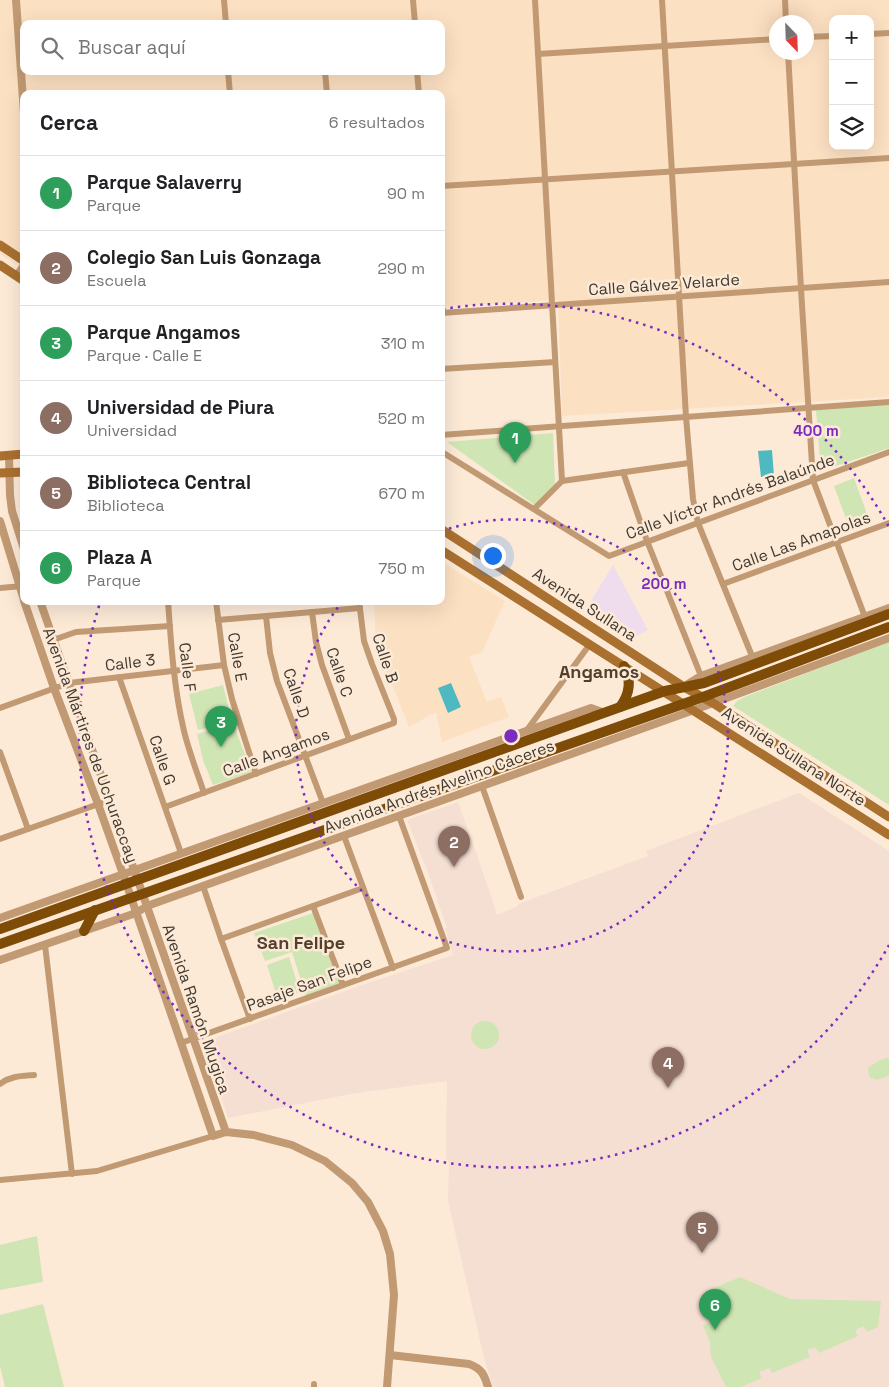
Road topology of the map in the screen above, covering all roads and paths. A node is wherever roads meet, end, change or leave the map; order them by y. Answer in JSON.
{"nodes":[{"id":1,"x":16,"y":0,"type":"edge"},
{"id":2,"x":224,"y":0,"type":"edge"},
{"id":3,"x":413,"y":0,"type":"edge"},
{"id":4,"x":535,"y":0,"type":"edge"},
{"id":5,"x":662,"y":0,"type":"edge"},
{"id":6,"x":785,"y":0,"type":"edge"},
{"id":7,"x":786,"y":15,"type":"edge"},
{"id":8,"x":226,"y":20,"type":"edge"},
{"id":9,"x":414,"y":20,"type":"edge"},
{"id":10,"x":889,"y":32,"type":"edge"},
{"id":11,"x":20,"y":33,"type":"edge"},
{"id":12,"x":874,"y":34,"type":"edge"},
{"id":13,"x":829,"y":36,"type":"edge"},
{"id":14,"x":814,"y":37,"type":"edge"},
{"id":15,"x":769,"y":39,"type":"edge"},
{"id":16,"x":665,"y":46,"type":"junction"},
{"id":17,"x":538,"y":54,"type":"junction"},
{"id":18,"x":788,"y":60,"type":"edge"},
{"id":19,"x":23,"y":75,"type":"edge"},
{"id":20,"x":228,"y":75,"type":"edge"},
{"id":21,"x":326,"y":75,"type":"edge"},
{"id":22,"x":417,"y":75,"type":"edge"},
{"id":23,"x":23,"y":90,"type":"edge"},
{"id":24,"x":230,"y":90,"type":"edge"},
{"id":25,"x":327,"y":90,"type":"edge"},
{"id":26,"x":419,"y":90,"type":"edge"},
{"id":27,"x":889,"y":158,"type":"edge"},
{"id":28,"x":794,"y":164,"type":"junction"},
{"id":29,"x":672,"y":172,"type":"junction"},
{"id":30,"x":545,"y":180,"type":"junction"},
{"id":31,"x":445,"y":186,"type":"edge"},
{"id":32,"x":0,"y":245,"type":"edge"},
{"id":33,"x":20,"y":258,"type":"edge"},
{"id":34,"x":0,"y":266,"type":"edge"},
{"id":35,"x":20,"y":279,"type":"edge"},
{"id":36,"x":889,"y":282,"type":"edge"},
{"id":37,"x":801,"y":289,"type":"junction"},
{"id":38,"x":679,"y":297,"type":"junction"},
{"id":39,"x":552,"y":306,"type":"junction"},
{"id":40,"x":445,"y":313,"type":"edge"},
{"id":41,"x":555,"y":362,"type":"junction"},
{"id":42,"x":445,"y":369,"type":"edge"},
{"id":43,"x":889,"y":402,"type":"edge"},
{"id":44,"x":808,"y":408,"type":"junction"},
{"id":45,"x":686,"y":417,"type":"junction"},
{"id":46,"x":559,"y":426,"type":"junction"},
{"id":47,"x":445,"y":435,"type":"edge"},
{"id":48,"x":889,"y":452,"type":"edge"},
{"id":49,"x":20,"y":454,"type":"edge"},
{"id":50,"x":445,"y":455,"type":"edge"},
{"id":51,"x":4,"y":456,"type":"edge"},
{"id":52,"x":689,"y":463,"type":"junction"},
{"id":53,"x":20,"y":472,"type":"edge"},
{"id":54,"x":623,"y":472,"type":"junction"},
{"id":55,"x":4,"y":473,"type":"edge"},
{"id":56,"x":814,"y":480,"type":"junction"},
{"id":57,"x":562,"y":481,"type":"junction"},
{"id":58,"x":534,"y":509,"type":"junction"},
{"id":59,"x":0,"y":521,"type":"edge"},
{"id":60,"x":698,"y":523,"type":"junction"},
{"id":61,"x":889,"y":523,"type":"edge"},
{"id":62,"x":445,"y":532,"type":"edge"},
{"id":63,"x":20,"y":536,"type":"edge"},
{"id":64,"x":454,"y":538,"type":"junction"},
{"id":65,"x":647,"y":542,"type":"junction"},
{"id":66,"x":837,"y":543,"type":"junction"},
{"id":67,"x":445,"y":547,"type":"edge"},
{"id":68,"x":445,"y":552,"type":"edge"},
{"id":69,"x":20,"y":581,"type":"edge"},
{"id":70,"x":723,"y":584,"type":"junction"},
{"id":71,"x":20,"y":587,"type":"edge"},
{"id":72,"x":0,"y":588,"type":"edge"},
{"id":73,"x":26,"y":605,"type":"edge"},
{"id":74,"x":41,"y":605,"type":"edge"},
{"id":75,"x":168,"y":605,"type":"edge"},
{"id":76,"x":216,"y":605,"type":"edge"},
{"id":77,"x":359,"y":605,"type":"edge"},
{"id":78,"x":889,"y":608,"type":"edge"},
{"id":79,"x":312,"y":612,"type":"junction"},
{"id":80,"x":889,"y":614,"type":"edge"},
{"id":81,"x":266,"y":616,"type":"junction"},
{"id":82,"x":865,"y":617,"type":"junction"},
{"id":83,"x":218,"y":620,"type":"junction"},
{"id":84,"x":170,"y":626,"type":"junction"},
{"id":85,"x":889,"y":627,"type":"edge"},
{"id":86,"x":889,"y":638,"type":"edge"},
{"id":87,"x":53,"y":640,"type":"junction"},
{"id":88,"x":590,"y":644,"type":"junction"},
{"id":89,"x":754,"y":661,"type":"junction"},
{"id":90,"x":224,"y":665,"type":"junction"},
{"id":91,"x":624,"y":666,"type":"junction"},
{"id":92,"x":657,"y":669,"type":"junction"},
{"id":93,"x":174,"y":671,"type":"junction"},
{"id":94,"x":701,"y":676,"type":"junction"},
{"id":95,"x":119,"y":677,"type":"junction"},
{"id":96,"x":650,"y":682,"type":"junction"},
{"id":97,"x":69,"y":683,"type":"junction"},
{"id":98,"x":684,"y":687,"type":"junction"},
{"id":99,"x":54,"y":688,"type":"junction"},
{"id":100,"x":664,"y":691,"type":"junction"},
{"id":101,"x":703,"y":697,"type":"junction"},
{"id":102,"x":682,"y":703,"type":"junction"},
{"id":103,"x":713,"y":703,"type":"junction"},
{"id":104,"x":620,"y":707,"type":"junction"},
{"id":105,"x":0,"y":708,"type":"edge"},
{"id":106,"x":694,"y":710,"type":"junction"},
{"id":107,"x":605,"y":713,"type":"junction"},
{"id":108,"x":394,"y":721,"type":"joint"},
{"id":109,"x":527,"y":730,"type":"junction"},
{"id":110,"x":350,"y":740,"type":"junction"},
{"id":111,"x":0,"y":752,"type":"edge"},
{"id":112,"x":305,"y":756,"type":"junction"},
{"id":113,"x":256,"y":774,"type":"junction"},
{"id":114,"x":482,"y":786,"type":"junction"},
{"id":115,"x":204,"y":793,"type":"junction"},
{"id":116,"x":110,"y":800,"type":"junction"},
{"id":117,"x":323,"y":803,"type":"junction"},
{"id":118,"x":98,"y":804,"type":"junction"},
{"id":119,"x":165,"y":807,"type":"junction"},
{"id":120,"x":399,"y":816,"type":"junction"},
{"id":121,"x":889,"y":817,"type":"edge"},
{"id":122,"x":28,"y":829,"type":"junction"},
{"id":123,"x":889,"y":835,"type":"edge"},
{"id":124,"x":344,"y":836,"type":"junction"},
{"id":125,"x":0,"y":839,"type":"edge"},
{"id":126,"x":181,"y":853,"type":"junction"},
{"id":127,"x":136,"y":875,"type":"junction"},
{"id":128,"x":125,"y":879,"type":"junction"},
{"id":129,"x":203,"y":886,"type":"junction"},
{"id":130,"x":363,"y":888,"type":"junction"},
{"id":131,"x":143,"y":894,"type":"junction"},
{"id":132,"x":521,"y":897,"type":"dead end"},
{"id":133,"x":131,"y":898,"type":"junction"},
{"id":134,"x":147,"y":906,"type":"junction"},
{"id":135,"x":313,"y":906,"type":"junction"},
{"id":136,"x":95,"y":910,"type":"junction"},
{"id":137,"x":136,"y":913,"type":"junction"},
{"id":138,"x":0,"y":918,"type":"edge"},
{"id":139,"x":0,"y":929,"type":"edge"},
{"id":140,"x":84,"y":931,"type":"junction"},
{"id":141,"x":221,"y":940,"type":"junction"},
{"id":142,"x":0,"y":944,"type":"edge"},
{"id":143,"x":45,"y":945,"type":"junction"},
{"id":144,"x":0,"y":960,"type":"edge"},
{"id":145,"x":393,"y":968,"type":"junction"},
{"id":146,"x":343,"y":986,"type":"junction"},
{"id":147,"x":250,"y":1019,"type":"junction"},
{"id":148,"x":193,"y":1039,"type":"junction"},
{"id":149,"x":181,"y":1043,"type":"junction"},
{"id":150,"x":34,"y":1075,"type":"dead end"},
{"id":151,"x":0,"y":1084,"type":"edge"},
{"id":152,"x":226,"y":1132,"type":"junction"},
{"id":153,"x":213,"y":1136,"type":"junction"},
{"id":154,"x":72,"y":1174,"type":"junction"},
{"id":155,"x":0,"y":1180,"type":"edge"},
{"id":156,"x":390,"y":1355,"type":"junction"},
{"id":157,"x":387,"y":1387,"type":"edge"},
{"id":158,"x":488,"y":1387,"type":"edge"}],
"edges":[{"from":1,"to":11,"type":"street"},
{"from":2,"to":8,"type":"street"},
{"from":3,"to":9,"type":"street"},
{"from":4,"to":17,"type":"street"},
{"from":5,"to":16,"type":"street"},
{"from":6,"to":7,"type":"street"},
{"from":10,"to":12,"type":"street"},
{"from":13,"to":14,"type":"street"},
{"from":15,"to":16,"type":"street"},
{"from":16,"to":17,"type":"street"},
{"from":16,"to":29,"type":"street"},
{"from":17,"to":30,"type":"street"},
{"from":18,"to":28,"type":"street"},
{"from":19,"to":23,"type":"street"},
{"from":20,"to":24,"type":"street"},
{"from":21,"to":25,"type":"street"},
{"from":22,"to":26,"type":"street"},
{"from":27,"to":28,"type":"street"},
{"from":28,"to":29,"type":"street"},
{"from":28,"to":37,"type":"street"},
{"from":29,"to":30,"type":"street"},
{"from":29,"to":38,"type":"street"},
{"from":30,"to":31,"type":"street"},
{"from":30,"to":39,"type":"street"},
{"from":32,"to":33,"type":"main road"},
{"from":34,"to":35,"type":"main road"},
{"from":36,"to":37,"type":"street","name":"Calle Gálvez Velarde"},
{"from":37,"to":38,"type":"street","name":"Calle Gálvez Velarde"},
{"from":37,"to":44,"type":"street"},
{"from":38,"to":39,"type":"street","name":"Calle Gálvez Velarde"},
{"from":38,"to":45,"type":"street"},
{"from":39,"to":40,"type":"street","name":"Calle Gálvez Velarde"},
{"from":39,"to":41,"type":"street"},
{"from":41,"to":42,"type":"street"},
{"from":41,"to":46,"type":"street"},
{"from":43,"to":44,"type":"street"},
{"from":44,"to":45,"type":"street"},
{"from":44,"to":56,"type":"street"},
{"from":45,"to":46,"type":"street"},
{"from":45,"to":52,"type":"street"},
{"from":46,"to":47,"type":"street"},
{"from":46,"to":57,"type":"street"},
{"from":48,"to":56,"type":"street","name":"Calle Víctor Andrés Balaúnde"},
{"from":49,"to":51,"type":"main road"},
{"from":50,"to":58,"type":"street"},
{"from":51,"to":55,"type":"street"},
{"from":52,"to":54,"type":"street"},
{"from":52,"to":60,"type":"street"},
{"from":53,"to":55,"type":"main road"},
{"from":54,"to":57,"type":"street"},
{"from":54,"to":65,"type":"street"},
{"from":55,"to":63,"type":"street"},
{"from":56,"to":60,"type":"street","name":"Calle Víctor Andrés Balaúnde"},
{"from":56,"to":66,"type":"street"},
{"from":57,"to":58,"type":"street"},
{"from":58,"to":65,"type":"street","name":"Calle Víctor Andrés Balaúnde"},
{"from":59,"to":69,"type":"street","name":"Avenida Mártires de Uchuraccay"},
{"from":60,"to":65,"type":"street","name":"Calle Víctor Andrés Balaúnde"},
{"from":60,"to":70,"type":"street"},
{"from":61,"to":66,"type":"street","name":"Calle Las Amapolas"},
{"from":62,"to":64,"type":"main road","name":"Avenida Sullana"},
{"from":64,"to":67,"type":"main road"},
{"from":64,"to":92,"type":"main road","name":"Avenida Sullana"},
{"from":65,"to":94,"type":"street"},
{"from":66,"to":70,"type":"street","name":"Calle Las Amapolas"},
{"from":66,"to":82,"type":"street"},
{"from":68,"to":88,"type":"main road","name":"Avenida Sullana"},
{"from":70,"to":89,"type":"street"},
{"from":71,"to":72,"type":"street"},
{"from":73,"to":99,"type":"street","name":"Avenida Mártires de Uchuraccay"},
{"from":74,"to":87,"type":"street","name":"Avenida Mártires de Uchuraccay"},
{"from":75,"to":84,"type":"street","name":"Calle F"},
{"from":76,"to":83,"type":"street","name":"Calle E"},
{"from":77,"to":79,"type":"street"},
{"from":77,"to":108,"type":"street","name":"Calle B"},
{"from":78,"to":82,"type":"street","name":"Avenida Andrés Avelino Cáceres"},
{"from":79,"to":81,"type":"street"},
{"from":79,"to":110,"type":"street","name":"Calle C"},
{"from":80,"to":89,"type":"highway","name":"Avenida Andrés Avelino Cáceres"},
{"from":81,"to":83,"type":"street"},
{"from":81,"to":112,"type":"street","name":"Calle D"},
{"from":82,"to":89,"type":"street","name":"Avenida Andrés Avelino Cáceres"},
{"from":83,"to":90,"type":"street","name":"Calle E"},
{"from":84,"to":87,"type":"street"},
{"from":84,"to":93,"type":"street","name":"Calle F"},
{"from":85,"to":101,"type":"highway","name":"Avenida Andrés Avelino Cáceres"},
{"from":86,"to":103,"type":"street","name":"Avenida Andrés Avelino Cáceres"},
{"from":87,"to":97,"type":"street","name":"Avenida Mártires de Uchuraccay"},
{"from":88,"to":91,"type":"main road","name":"Avenida Sullana"},
{"from":88,"to":109,"type":"street"},
{"from":89,"to":94,"type":"street","name":"Avenida Andrés Avelino Cáceres"},
{"from":89,"to":98,"type":"highway","name":"Avenida Andrés Avelino Cáceres"},
{"from":90,"to":93,"type":"street","name":"Calle 3"},
{"from":90,"to":113,"type":"street","name":"Calle E"},
{"from":91,"to":96,"type":"main road","name":"Avenida Sullana"},
{"from":91,"to":104,"type":"highway"},
{"from":92,"to":96,"type":"main road"},
{"from":92,"to":98,"type":"main road","name":"Avenida Sullana"},
{"from":93,"to":95,"type":"street","name":"Calle 3"},
{"from":93,"to":115,"type":"street","name":"Calle F"},
{"from":94,"to":98,"type":"street","name":"Avenida Andrés Avelino Cáceres"},
{"from":95,"to":97,"type":"street","name":"Calle 3"},
{"from":95,"to":119,"type":"street","name":"Calle G"},
{"from":96,"to":100,"type":"main road","name":"Avenida Sullana"},
{"from":97,"to":99,"type":"street","name":"Calle 3"},
{"from":97,"to":116,"type":"street","name":"Avenida Mártires de Uchuraccay"},
{"from":98,"to":100,"type":"highway","name":"Avenida Andrés Avelino Cáceres"},
{"from":98,"to":101,"type":"main road","name":"Avenida Sullana"},
{"from":99,"to":105,"type":"street","name":"Calle 3"},
{"from":99,"to":118,"type":"street","name":"Avenida Mártires de Uchuraccay"},
{"from":100,"to":102,"type":"main road","name":"Avenida Sullana"},
{"from":100,"to":104,"type":"highway","name":"Avenida Andrés Avelino Cáceres"},
{"from":101,"to":102,"type":"highway","name":"Avenida Andrés Avelino Cáceres"},
{"from":101,"to":103,"type":"main road","name":"Avenida Sullana"},
{"from":102,"to":106,"type":"main road","name":"Avenida Sullana Norte"},
{"from":102,"to":131,"type":"highway","name":"Avenida Andrés Avelino Cáceres"},
{"from":103,"to":106,"type":"street","name":"Avenida Andrés Avelino Cáceres"},
{"from":103,"to":121,"type":"main road","name":"Avenida Sullana Norte"},
{"from":104,"to":107,"type":"highway","name":"Avenida Andrés Avelino Cáceres"},
{"from":106,"to":114,"type":"street","name":"Avenida Andrés Avelino Cáceres"},
{"from":106,"to":123,"type":"main road","name":"Avenida Sullana Norte"},
{"from":107,"to":109,"type":"street","name":"Avenida Andrés Avelino Cáceres"},
{"from":107,"to":127,"type":"highway","name":"Avenida Andrés Avelino Cáceres"},
{"from":108,"to":110,"type":"street","name":"Calle Angamos"},
{"from":109,"to":117,"type":"street","name":"Avenida Andrés Avelino Cáceres"},
{"from":110,"to":112,"type":"street","name":"Calle Angamos"},
{"from":111,"to":122,"type":"street"},
{"from":112,"to":113,"type":"street","name":"Calle Angamos"},
{"from":112,"to":117,"type":"street","name":"Calle D"},
{"from":113,"to":115,"type":"street","name":"Calle Angamos"},
{"from":114,"to":120,"type":"street","name":"Avenida Andrés Avelino Cáceres"},
{"from":114,"to":132,"type":"street"},
{"from":115,"to":119,"type":"street","name":"Calle Angamos"},
{"from":116,"to":118,"type":"street"},
{"from":116,"to":127,"type":"street","name":"Avenida Mártires de Uchuraccay"},
{"from":117,"to":126,"type":"street","name":"Avenida Andrés Avelino Cáceres"},
{"from":118,"to":122,"type":"street"},
{"from":118,"to":128,"type":"street","name":"Avenida Mártires de Uchuraccay"},
{"from":119,"to":126,"type":"street","name":"Calle G"},
{"from":120,"to":124,"type":"street","name":"Avenida Andrés Avelino Cáceres"},
{"from":120,"to":145,"type":"street","name":"Pasaje San Felipe"},
{"from":122,"to":125,"type":"street"},
{"from":124,"to":129,"type":"street","name":"Avenida Andrés Avelino Cáceres"},
{"from":124,"to":130,"type":"street"},
{"from":126,"to":127,"type":"street","name":"Avenida Andrés Avelino Cáceres"},
{"from":127,"to":128,"type":"highway","name":"Avenida Andrés Avelino Cáceres"},
{"from":127,"to":131,"type":"street","name":"Avenida Mártires de Uchuraccay"},
{"from":128,"to":133,"type":"street","name":"Avenida Mártires de Uchuraccay"},
{"from":128,"to":138,"type":"street","name":"Avenida Andrés Avelino Cáceres"},
{"from":128,"to":139,"type":"highway","name":"Avenida Andrés Avelino Cáceres"},
{"from":129,"to":134,"type":"street","name":"Avenida Andrés Avelino Cáceres"},
{"from":129,"to":141,"type":"street"},
{"from":130,"to":135,"type":"street"},
{"from":130,"to":145,"type":"street"},
{"from":131,"to":133,"type":"highway","name":"Avenida Andrés Avelino Cáceres"},
{"from":131,"to":134,"type":"street","name":"Avenida Ramón Mugica"},
{"from":133,"to":136,"type":"highway","name":"Avenida Andrés Avelino Cáceres"},
{"from":133,"to":137,"type":"street","name":"Avenida Ramón Mugica"},
{"from":134,"to":137,"type":"street","name":"Avenida Andrés Avelino Cáceres"},
{"from":134,"to":148,"type":"street","name":"Avenida Ramón Mugica"},
{"from":135,"to":141,"type":"street"},
{"from":135,"to":146,"type":"street"},
{"from":136,"to":140,"type":"highway"},
{"from":136,"to":142,"type":"highway","name":"Avenida Andrés Avelino Cáceres"},
{"from":137,"to":140,"type":"street","name":"Avenida Andrés Avelino Cáceres"},
{"from":137,"to":149,"type":"street","name":"Avenida Ramón Mugica"},
{"from":140,"to":143,"type":"street","name":"Avenida Andrés Avelino Cáceres"},
{"from":141,"to":147,"type":"street"},
{"from":143,"to":144,"type":"street","name":"Avenida Andrés Avelino Cáceres"},
{"from":143,"to":154,"type":"street"},
{"from":145,"to":146,"type":"street","name":"Pasaje San Felipe"},
{"from":146,"to":147,"type":"street","name":"Pasaje San Felipe"},
{"from":147,"to":148,"type":"street","name":"Pasaje San Felipe"},
{"from":148,"to":149,"type":"street","name":"Pasaje San Felipe"},
{"from":148,"to":152,"type":"street","name":"Avenida Ramón Mugica"},
{"from":149,"to":153,"type":"street","name":"Avenida Ramón Mugica"},
{"from":150,"to":151,"type":"street"},
{"from":152,"to":153,"type":"street"},
{"from":152,"to":156,"type":"street"},
{"from":153,"to":154,"type":"street"},
{"from":154,"to":155,"type":"street"},
{"from":156,"to":157,"type":"street"},
{"from":156,"to":158,"type":"street"}]}
